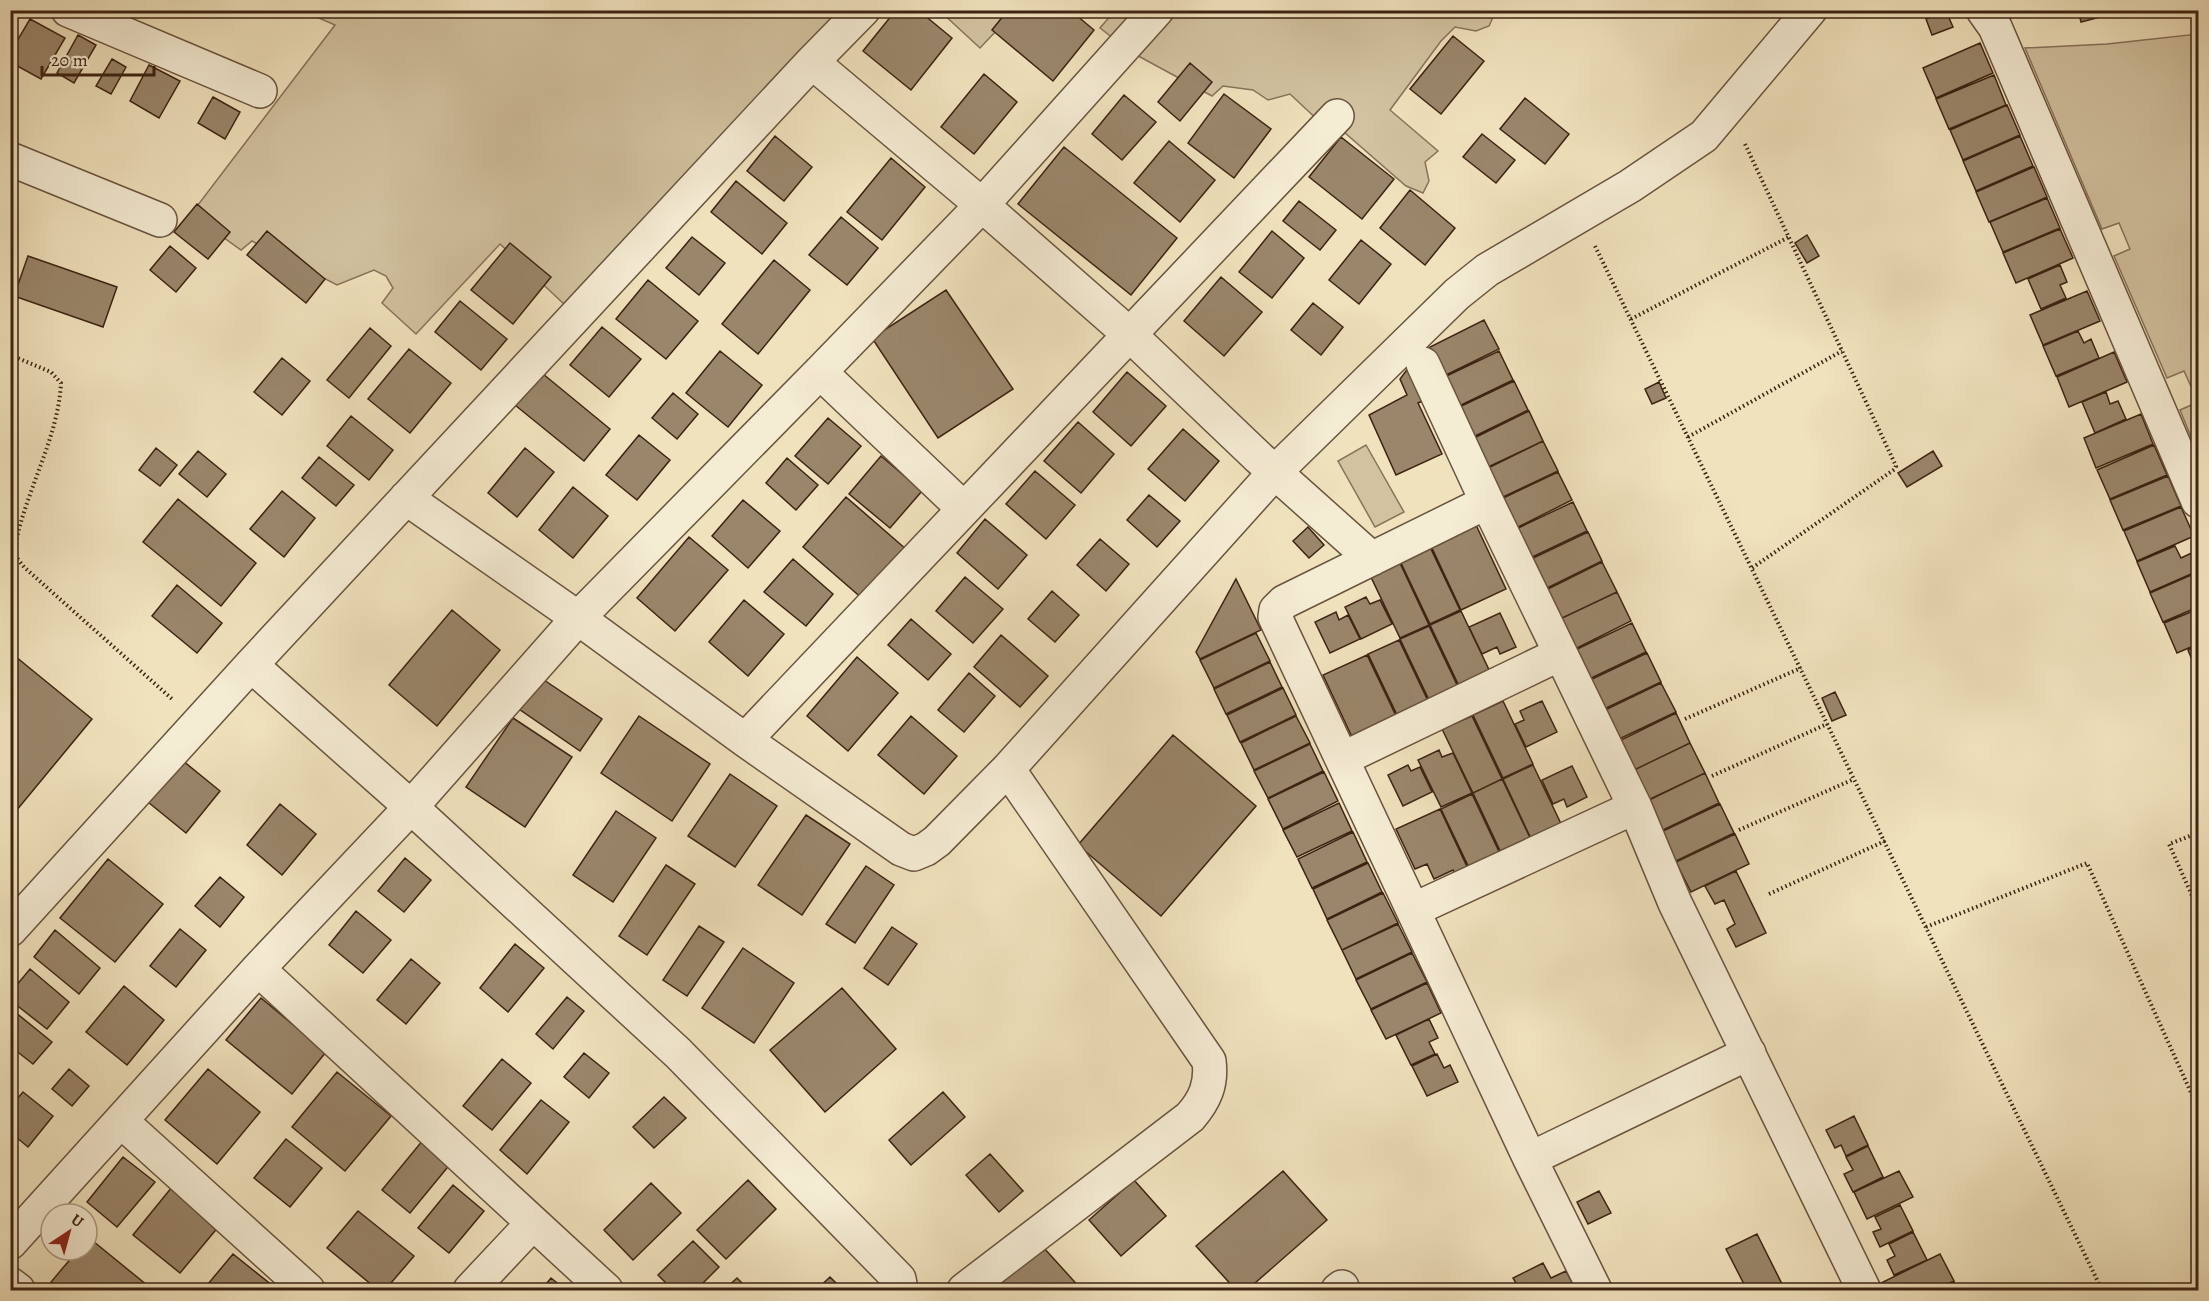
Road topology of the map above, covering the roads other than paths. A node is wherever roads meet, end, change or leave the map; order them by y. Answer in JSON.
{"nodes":[{"id":1,"x":68,"y":10,"type":"edge"},
{"id":2,"x":863,"y":10,"type":"edge"},
{"id":3,"x":1157,"y":10,"type":"edge"},
{"id":4,"x":1810,"y":10,"type":"edge"},
{"id":5,"x":1983,"y":10,"type":"edge"},
{"id":6,"x":812,"y":62,"type":"junction"},
{"id":7,"x":260,"y":91,"type":"dead end"},
{"id":8,"x":1337,"y":116,"type":"dead end"},
{"id":9,"x":10,"y":159,"type":"edge"},
{"id":10,"x":982,"y":205,"type":"junction"},
{"id":11,"x":160,"y":220,"type":"dead end"},
{"id":12,"x":1129,"y":334,"type":"junction"},
{"id":13,"x":1423,"y":364,"type":"dead end"},
{"id":14,"x":820,"y":372,"type":"junction"},
{"id":15,"x":1275,"y":472,"type":"junction"},
{"id":16,"x":406,"y":498,"type":"junction"},
{"id":17,"x":2199,"y":501,"type":"edge"},
{"id":18,"x":1486,"y":502,"type":"junction"},
{"id":19,"x":964,"y":508,"type":"junction"},
{"id":20,"x":1372,"y":559,"type":"junction"},
{"id":21,"x":578,"y":618,"type":"junction"},
{"id":22,"x":1560,"y":654,"type":"junction"},
{"id":23,"x":251,"y":665,"type":"junction"},
{"id":24,"x":745,"y":740,"type":"junction"},
{"id":25,"x":1342,"y":759,"type":"junction"},
{"id":26,"x":1008,"y":769,"type":"junction"},
{"id":27,"x":411,"y":807,"type":"junction"},
{"id":28,"x":1635,"y":807,"type":"junction"},
{"id":29,"x":1413,"y":910,"type":"junction"},
{"id":30,"x":10,"y":930,"type":"edge"},
{"id":31,"x":258,"y":969,"type":"junction"},
{"id":32,"x":1749,"y":1053,"type":"junction"},
{"id":33,"x":120,"y":1121,"type":"junction"},
{"id":34,"x":1530,"y":1159,"type":"junction"},
{"id":35,"x":532,"y":1223,"type":"junction"},
{"id":36,"x":10,"y":1243,"type":"edge"},
{"id":37,"x":10,"y":1284,"type":"edge"},
{"id":38,"x":18,"y":1290,"type":"edge"},
{"id":39,"x":308,"y":1290,"type":"edge"},
{"id":40,"x":471,"y":1290,"type":"edge"},
{"id":41,"x":606,"y":1290,"type":"edge"},
{"id":42,"x":901,"y":1290,"type":"edge"},
{"id":43,"x":964,"y":1290,"type":"edge"},
{"id":44,"x":1595,"y":1290,"type":"edge"},
{"id":45,"x":1864,"y":1290,"type":"edge"}],
"edges":[{"from":1,"to":7,"type":"street"},
{"from":2,"to":6,"type":"street"},
{"from":3,"to":10,"type":"street"},
{"from":4,"to":15,"type":"street"},
{"from":5,"to":17,"type":"street"},
{"from":6,"to":10,"type":"street"},
{"from":6,"to":16,"type":"street"},
{"from":8,"to":12,"type":"street"},
{"from":9,"to":11,"type":"street"},
{"from":10,"to":12,"type":"street"},
{"from":10,"to":14,"type":"street"},
{"from":12,"to":15,"type":"street"},
{"from":12,"to":19,"type":"street"},
{"from":13,"to":18,"type":"street"},
{"from":14,"to":19,"type":"street"},
{"from":14,"to":21,"type":"street"},
{"from":15,"to":20,"type":"street"},
{"from":15,"to":26,"type":"street"},
{"from":16,"to":21,"type":"street"},
{"from":16,"to":23,"type":"street"},
{"from":18,"to":20,"type":"street"},
{"from":18,"to":22,"type":"street"},
{"from":19,"to":24,"type":"street"},
{"from":20,"to":25,"type":"street"},
{"from":21,"to":24,"type":"street"},
{"from":21,"to":27,"type":"street"},
{"from":22,"to":25,"type":"street"},
{"from":22,"to":28,"type":"street"},
{"from":23,"to":27,"type":"street"},
{"from":23,"to":30,"type":"street"},
{"from":24,"to":26,"type":"street"},
{"from":25,"to":29,"type":"street"},
{"from":26,"to":43,"type":"street"},
{"from":27,"to":31,"type":"street"},
{"from":27,"to":42,"type":"street"},
{"from":28,"to":29,"type":"street"},
{"from":28,"to":32,"type":"street"},
{"from":29,"to":34,"type":"street"},
{"from":31,"to":33,"type":"street"},
{"from":31,"to":35,"type":"street"},
{"from":32,"to":34,"type":"street"},
{"from":32,"to":45,"type":"street"},
{"from":33,"to":36,"type":"street"},
{"from":33,"to":39,"type":"street"},
{"from":34,"to":44,"type":"street"},
{"from":35,"to":40,"type":"street"},
{"from":35,"to":41,"type":"street"},
{"from":37,"to":38,"type":"street"}]}
